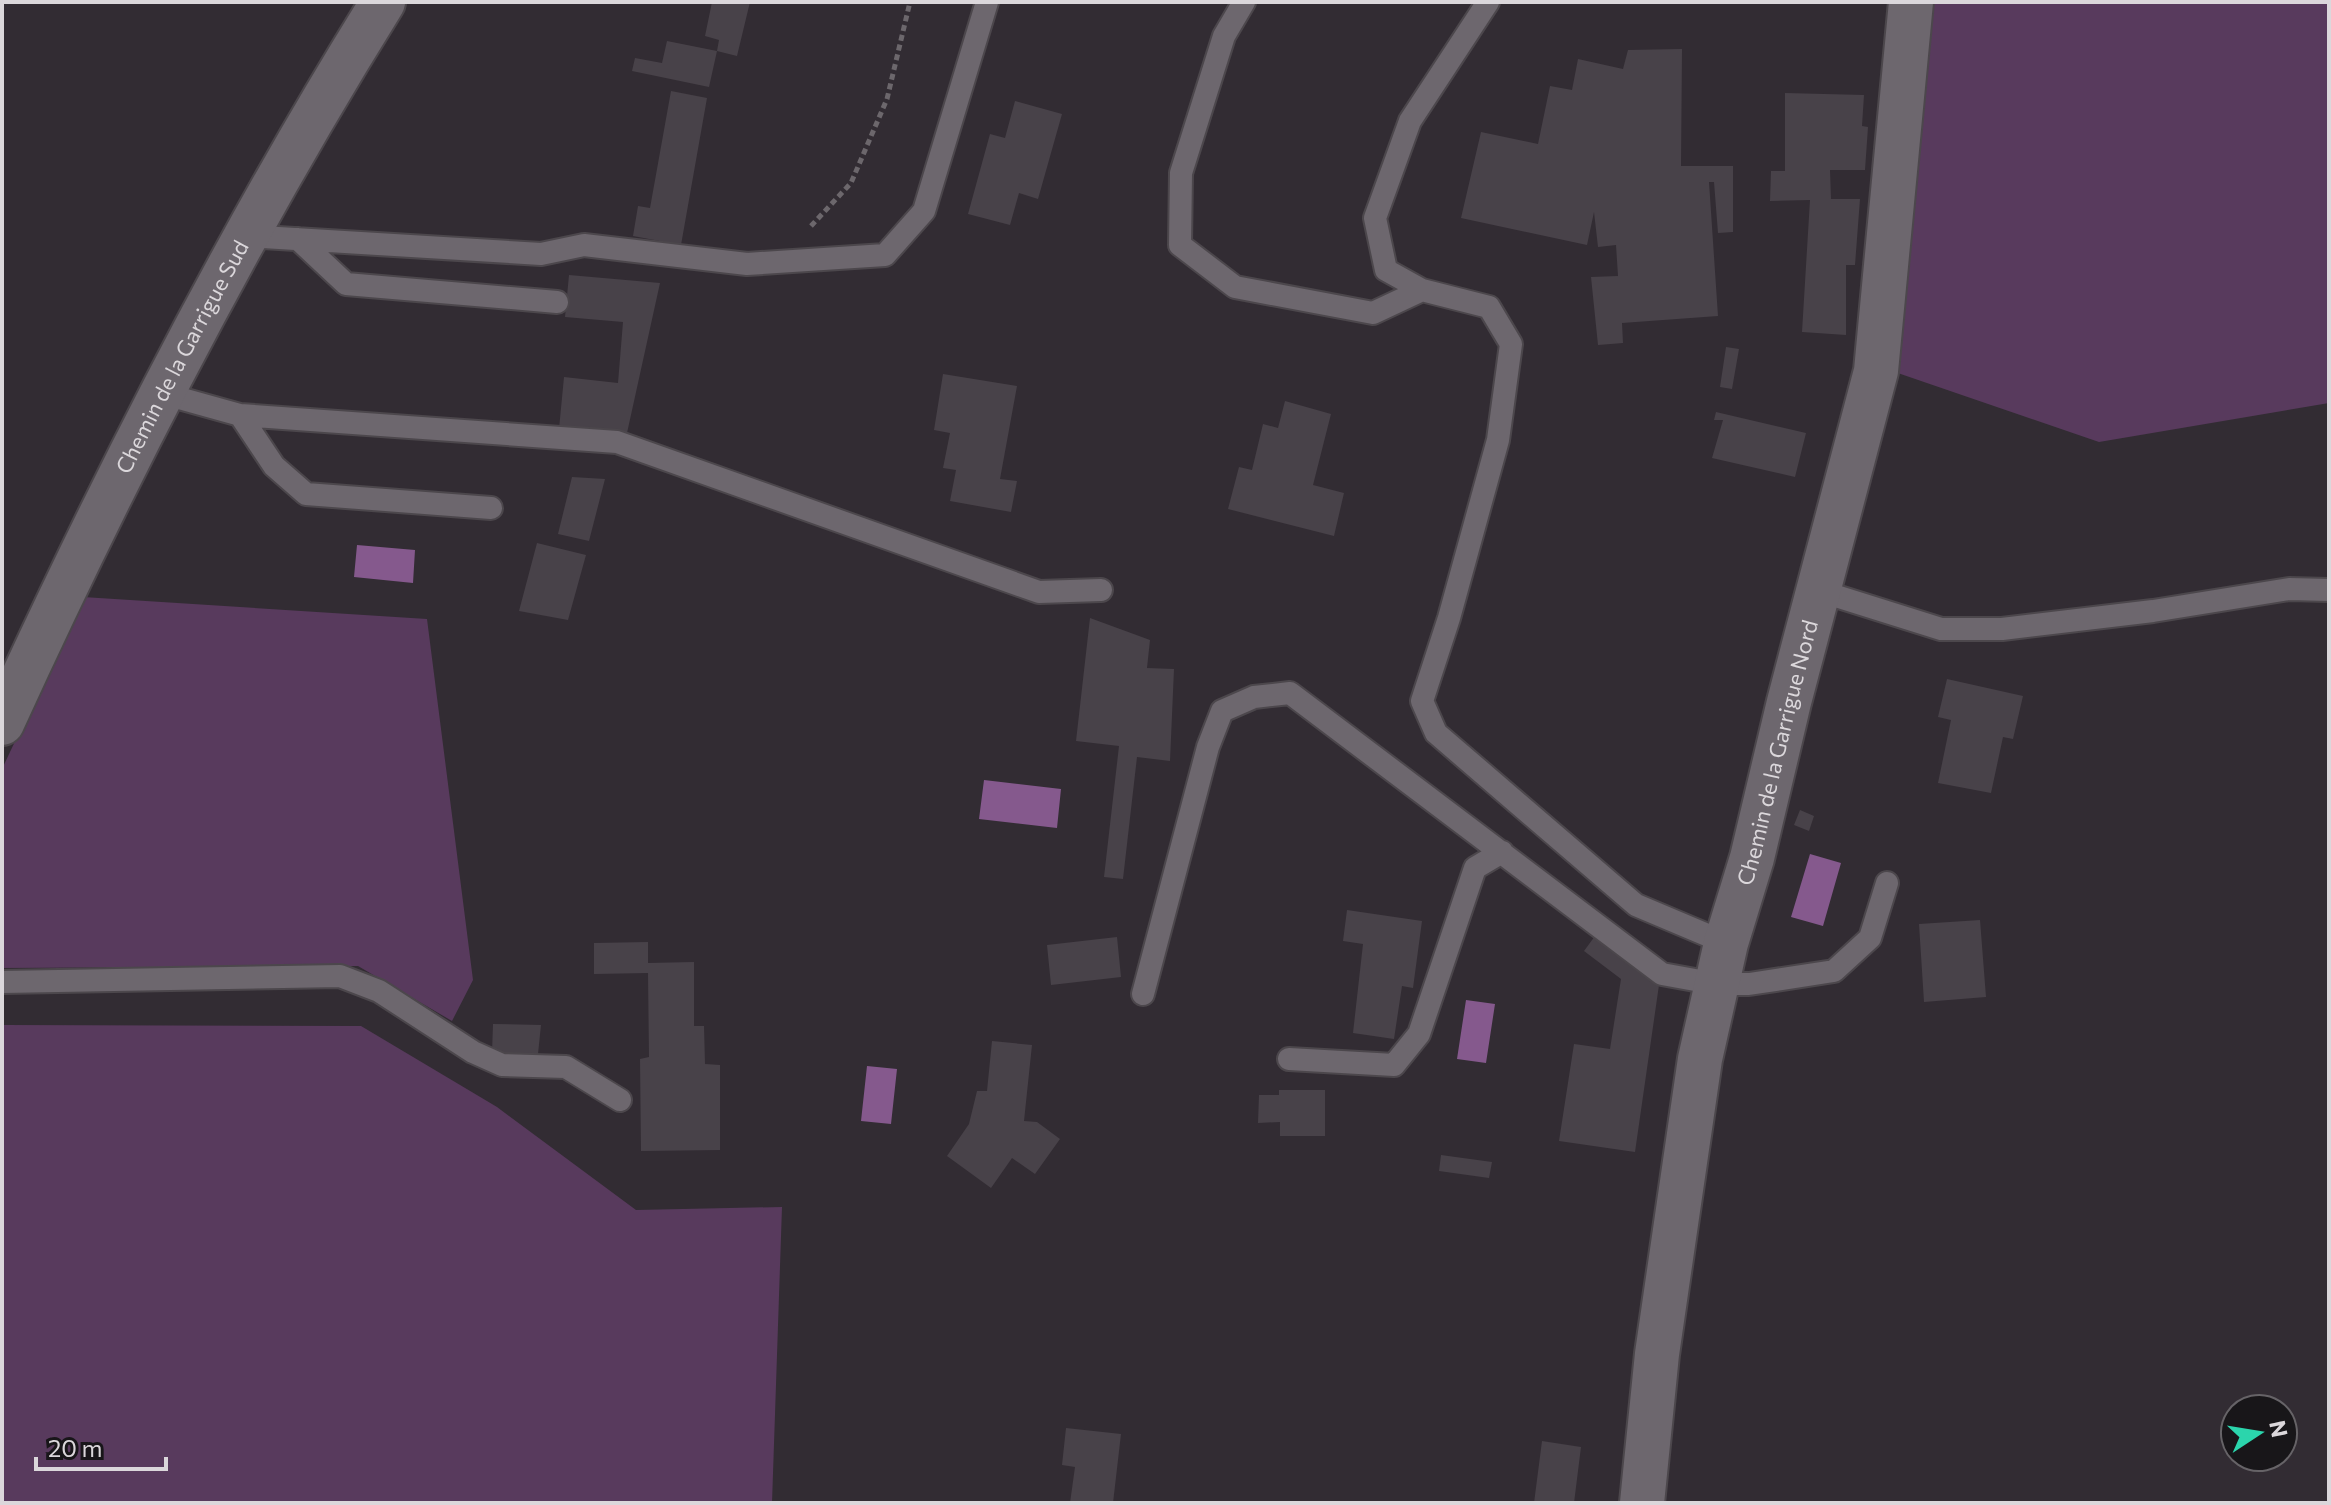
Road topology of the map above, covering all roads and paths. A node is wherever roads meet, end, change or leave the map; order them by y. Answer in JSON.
{"nodes":[{"id":1,"x":383,"y":2,"type":"edge"},
{"id":2,"x":910,"y":2,"type":"edge"},
{"id":3,"x":987,"y":2,"type":"edge"},
{"id":4,"x":1244,"y":2,"type":"edge"},
{"id":5,"x":1488,"y":2,"type":"edge"},
{"id":6,"x":1911,"y":2,"type":"edge"},
{"id":7,"x":802,"y":235,"type":"dead end"},
{"id":8,"x":247,"y":236,"type":"junction"},
{"id":9,"x":298,"y":239,"type":"junction"},
{"id":10,"x":1422,"y":290,"type":"junction"},
{"id":11,"x":557,"y":302,"type":"dead end"},
{"id":12,"x":161,"y":393,"type":"junction"},
{"id":13,"x":240,"y":415,"type":"junction"},
{"id":14,"x":491,"y":508,"type":"dead end"},
{"id":15,"x":1101,"y":590,"type":"dead end"},
{"id":16,"x":2329,"y":590,"type":"edge"},
{"id":17,"x":1820,"y":591,"type":"junction"},
{"id":18,"x":2,"y":723,"type":"edge"},
{"id":19,"x":1502,"y":852,"type":"junction"},
{"id":20,"x":1887,"y":883,"type":"dead end"},
{"id":21,"x":1722,"y":964,"type":"junction"},
{"id":22,"x":2,"y":982,"type":"edge"},
{"id":23,"x":1143,"y":994,"type":"dead end"},
{"id":24,"x":1289,"y":1059,"type":"dead end"},
{"id":25,"x":620,"y":1100,"type":"dead end"},
{"id":26,"x":1642,"y":1503,"type":"edge"}],
"edges":[{"from":1,"to":8,"type":"street","name":"Chemin de la Garrigue Sud"},
{"from":2,"to":7,"type":"path"},
{"from":3,"to":9,"type":"lane"},
{"from":4,"to":10,"type":"lane"},
{"from":5,"to":10,"type":"lane"},
{"from":6,"to":17,"type":"street","name":"Chemin de la Garrigue Nord"},
{"from":8,"to":9,"type":"lane"},
{"from":8,"to":12,"type":"street","name":"Chemin de la Garrigue Sud"},
{"from":9,"to":11,"type":"lane"},
{"from":10,"to":21,"type":"lane"},
{"from":12,"to":13,"type":"lane"},
{"from":12,"to":18,"type":"street","name":"Chemin de la Garrigue Sud"},
{"from":13,"to":14,"type":"lane"},
{"from":13,"to":15,"type":"lane"},
{"from":16,"to":17,"type":"lane"},
{"from":17,"to":21,"type":"street","name":"Chemin de la Garrigue Nord"},
{"from":19,"to":21,"type":"lane"},
{"from":19,"to":23,"type":"lane"},
{"from":19,"to":24,"type":"lane"},
{"from":20,"to":21,"type":"lane"},
{"from":21,"to":26,"type":"street","name":"Chemin de la Garrigue Nord"},
{"from":22,"to":25,"type":"lane"}]}
